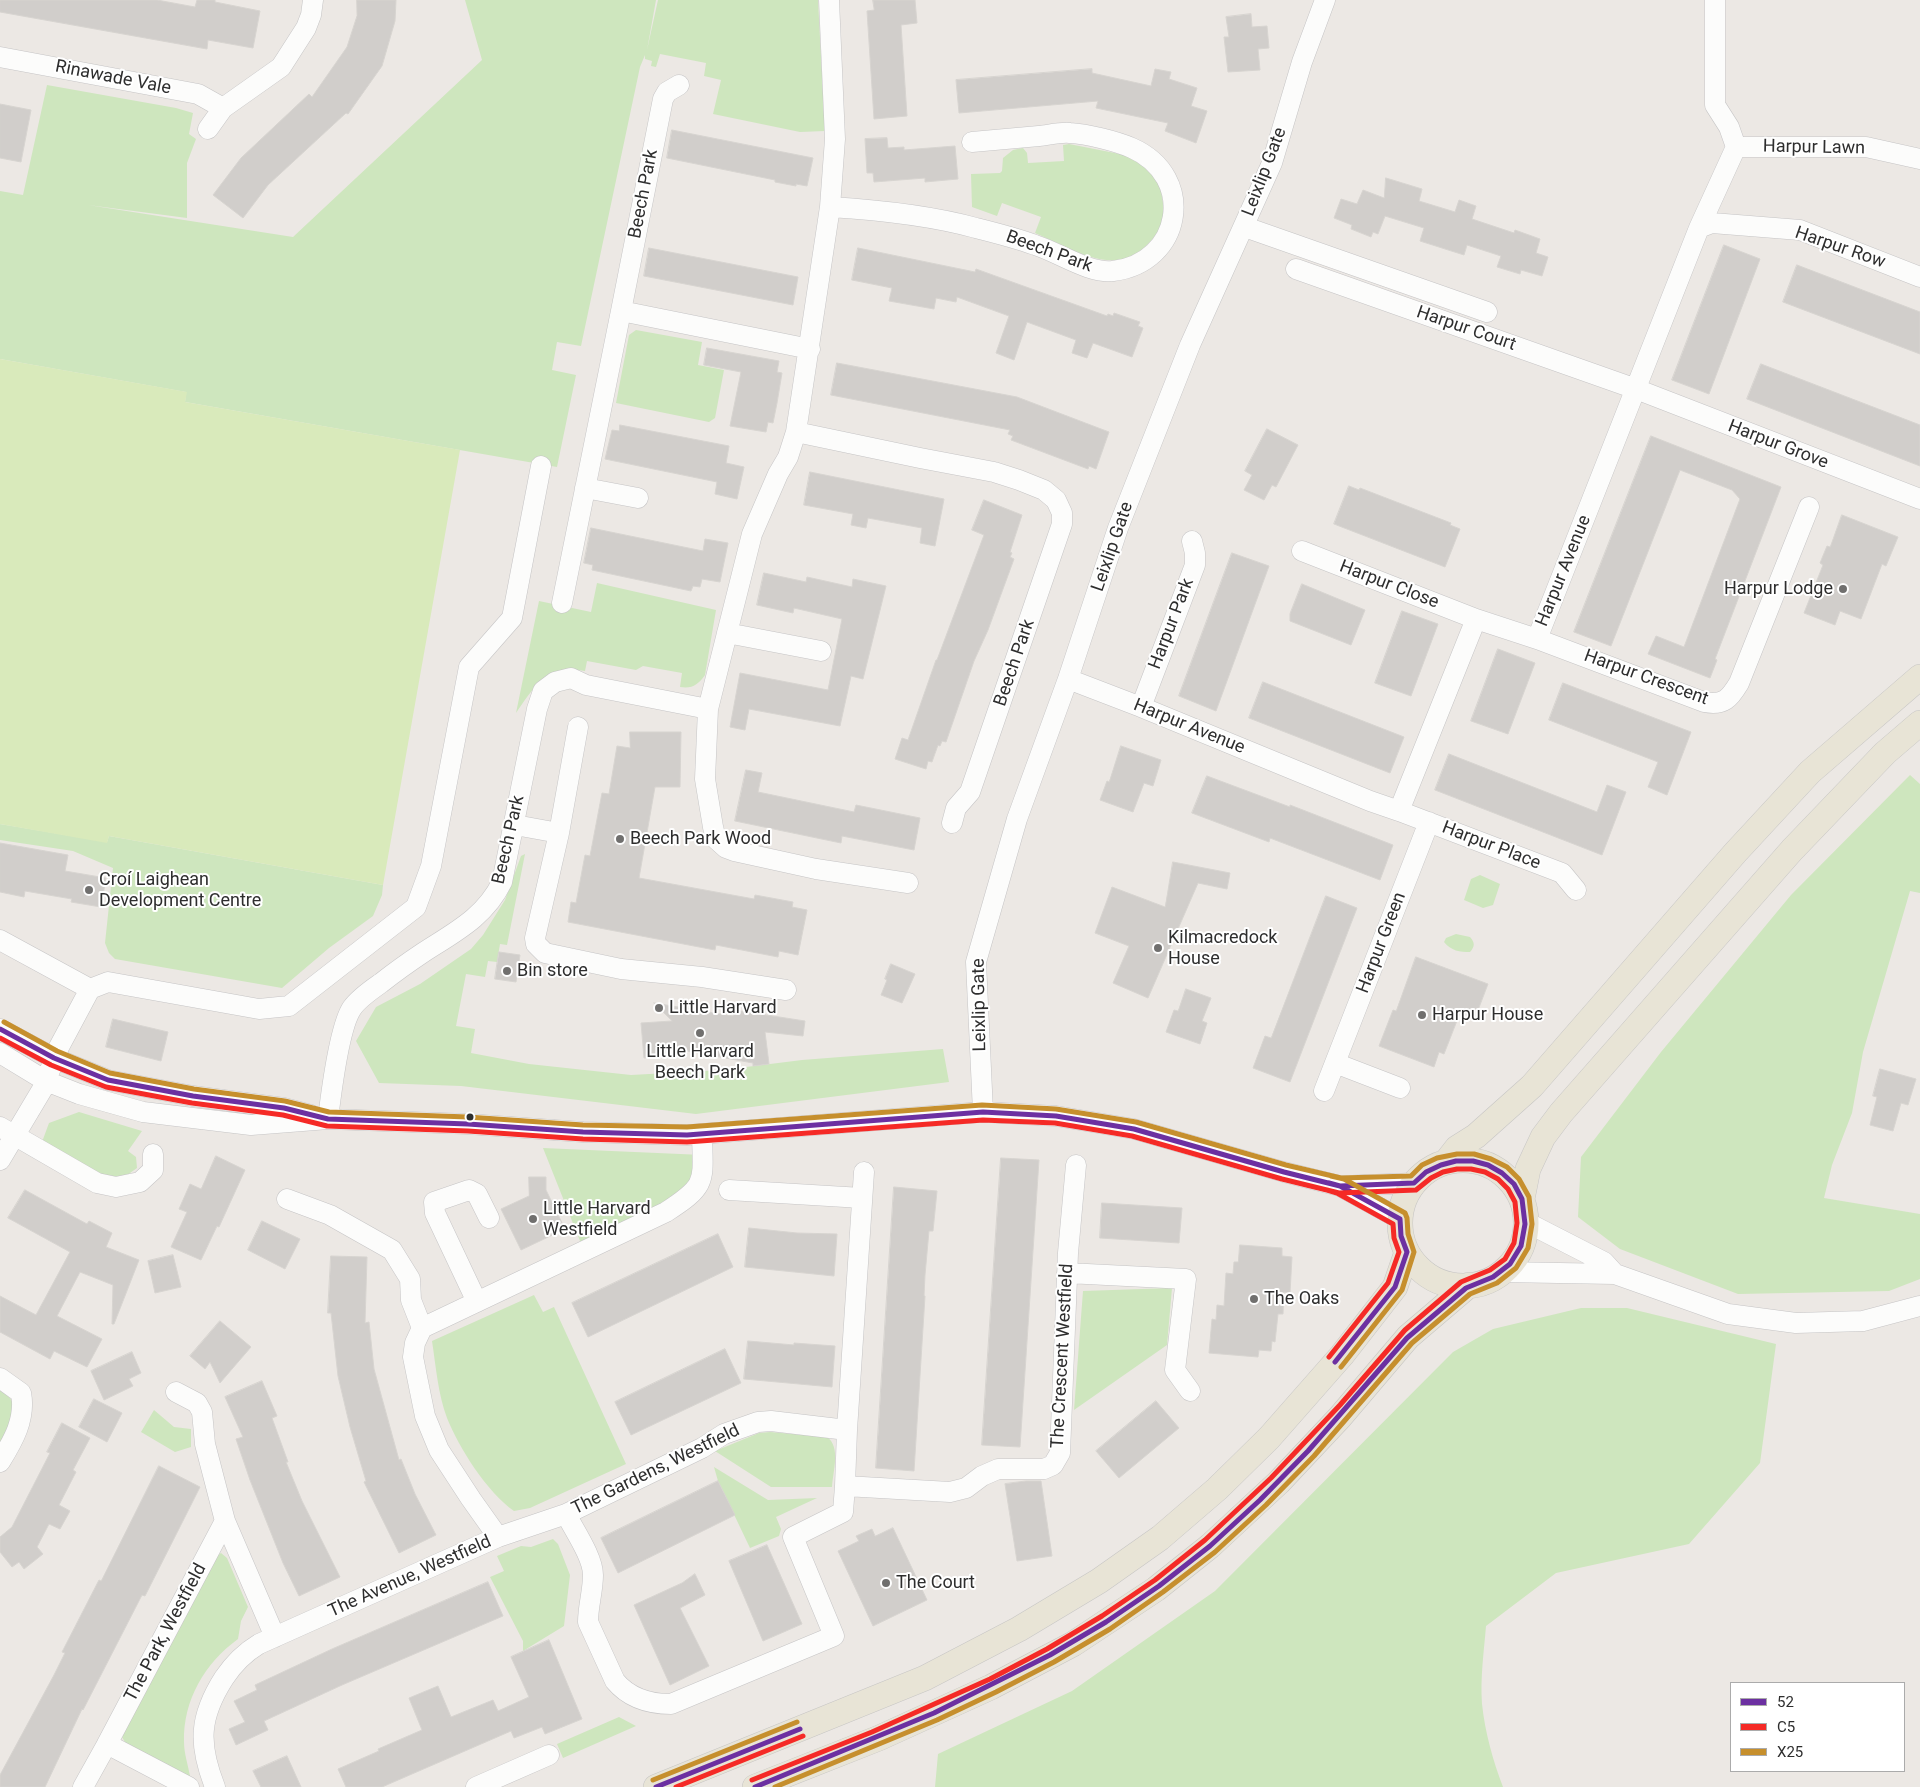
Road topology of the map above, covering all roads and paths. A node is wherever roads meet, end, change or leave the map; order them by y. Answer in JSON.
{"nodes":[{"id":1,"x":313,"y":0,"type":"edge"},
{"id":2,"x":829,"y":0,"type":"edge"},
{"id":3,"x":1325,"y":0,"type":"edge"},
{"id":4,"x":1715,"y":0,"type":"edge"},
{"id":5,"x":0,"y":57,"type":"edge"},
{"id":6,"x":679,"y":85,"type":"dead end"},
{"id":7,"x":223,"y":108,"type":"junction"},
{"id":8,"x":208,"y":129,"type":"dead end"},
{"id":9,"x":972,"y":142,"type":"dead end"},
{"id":10,"x":1736,"y":147,"type":"junction"},
{"id":11,"x":1920,"y":159,"type":"edge"},
{"id":12,"x":830,"y":207,"type":"junction"},
{"id":13,"x":1244,"y":227,"type":"junction"},
{"id":14,"x":1699,"y":228,"type":"junction"},
{"id":15,"x":1296,"y":269,"type":"dead end"},
{"id":16,"x":1920,"y":277,"type":"edge"},
{"id":17,"x":621,"y":311,"type":"junction"},
{"id":18,"x":1487,"y":312,"type":"dead end"},
{"id":19,"x":810,"y":349,"type":"junction"},
{"id":20,"x":1636,"y":389,"type":"junction"},
{"id":21,"x":796,"y":432,"type":"junction"},
{"id":22,"x":541,"y":466,"type":"dead end"},
{"id":23,"x":584,"y":488,"type":"junction"},
{"id":24,"x":638,"y":498,"type":"dead end"},
{"id":25,"x":1920,"y":499,"type":"edge"},
{"id":26,"x":1810,"y":507,"type":"dead end"},
{"id":27,"x":1192,"y":541,"type":"dead end"},
{"id":28,"x":1302,"y":550,"type":"dead end"},
{"id":29,"x":562,"y":603,"type":"dead end"},
{"id":30,"x":1476,"y":619,"type":"junction"},
{"id":31,"x":727,"y":634,"type":"junction"},
{"id":32,"x":1537,"y":639,"type":"junction"},
{"id":33,"x":821,"y":651,"type":"dead end"},
{"id":34,"x":1920,"y":677,"type":"edge"},
{"id":35,"x":1068,"y":679,"type":"junction"},
{"id":36,"x":1141,"y":706,"type":"junction"},
{"id":37,"x":708,"y":709,"type":"junction"},
{"id":38,"x":1920,"y":723,"type":"edge"},
{"id":39,"x":578,"y":727,"type":"dead end"},
{"id":40,"x":1399,"y":811,"type":"junction"},
{"id":41,"x":1429,"y":822,"type":"junction"},
{"id":42,"x":952,"y":823,"type":"dead end"},
{"id":43,"x":515,"y":824,"type":"junction"},
{"id":44,"x":559,"y":833,"type":"junction"},
{"id":45,"x":908,"y":883,"type":"dead end"},
{"id":46,"x":1576,"y":890,"type":"dead end"},
{"id":47,"x":0,"y":940,"type":"edge"},
{"id":48,"x":90,"y":989,"type":"junction"},
{"id":49,"x":786,"y":990,"type":"dead end"},
{"id":50,"x":0,"y":1029,"type":"edge"},
{"id":51,"x":0,"y":1042,"type":"edge"},
{"id":52,"x":0,"y":1053,"type":"edge"},
{"id":53,"x":54,"y":1058,"type":"junction"},
{"id":54,"x":1335,"y":1063,"type":"junction"},
{"id":55,"x":46,"y":1081,"type":"junction"},
{"id":56,"x":1400,"y":1088,"type":"dead end"},
{"id":57,"x":1324,"y":1091,"type":"dead end"},
{"id":58,"x":983,"y":1112,"type":"junction"},
{"id":59,"x":328,"y":1119,"type":"junction"},
{"id":60,"x":7,"y":1131,"type":"edge"},
{"id":61,"x":702,"y":1134,"type":"junction"},
{"id":62,"x":153,"y":1154,"type":"dead end"},
{"id":63,"x":0,"y":1160,"type":"edge"},
{"id":64,"x":1446,"y":1162,"type":"junction"},
{"id":65,"x":1076,"y":1166,"type":"dead end"},
{"id":66,"x":864,"y":1172,"type":"dead end"},
{"id":67,"x":1414,"y":1183,"type":"junction"},
{"id":68,"x":1340,"y":1186,"type":"junction"},
{"id":69,"x":729,"y":1190,"type":"dead end"},
{"id":70,"x":862,"y":1198,"type":"junction"},
{"id":71,"x":287,"y":1199,"type":"dead end"},
{"id":72,"x":1524,"y":1211,"type":"junction"},
{"id":73,"x":489,"y":1218,"type":"dead end"},
{"id":74,"x":1400,"y":1219,"type":"junction"},
{"id":75,"x":1407,"y":1252,"type":"junction"},
{"id":76,"x":1502,"y":1272,"type":"junction"},
{"id":77,"x":1067,"y":1273,"type":"junction"},
{"id":78,"x":1616,"y":1274,"type":"junction"},
{"id":79,"x":1469,"y":1285,"type":"junction"},
{"id":80,"x":477,"y":1302,"type":"junction"},
{"id":81,"x":1920,"y":1306,"type":"edge"},
{"id":82,"x":422,"y":1328,"type":"junction"},
{"id":83,"x":0,"y":1378,"type":"edge"},
{"id":84,"x":1190,"y":1391,"type":"dead end"},
{"id":85,"x":176,"y":1392,"type":"dead end"},
{"id":86,"x":847,"y":1430,"type":"junction"},
{"id":87,"x":0,"y":1462,"type":"edge"},
{"id":88,"x":845,"y":1486,"type":"junction"},
{"id":89,"x":566,"y":1514,"type":"junction"},
{"id":90,"x":225,"y":1521,"type":"junction"},
{"id":91,"x":498,"y":1537,"type":"junction"},
{"id":92,"x":275,"y":1637,"type":"junction"},
{"id":93,"x":107,"y":1744,"type":"junction"},
{"id":94,"x":549,"y":1755,"type":"dead end"},
{"id":95,"x":213,"y":1786,"type":"edge"},
{"id":96,"x":82,"y":1787,"type":"edge"},
{"id":97,"x":189,"y":1787,"type":"edge"},
{"id":98,"x":476,"y":1787,"type":"edge"},
{"id":99,"x":656,"y":1787,"type":"edge"},
{"id":100,"x":755,"y":1787,"type":"edge"}],
"edges":[{"from":1,"to":7,"type":"street"},
{"from":2,"to":12,"type":"street"},
{"from":3,"to":13,"type":"street","name":"Leixlip Gate"},
{"from":4,"to":10,"type":"street"},
{"from":5,"to":7,"type":"street","name":"Rinawade Vale"},
{"from":6,"to":17,"type":"street","name":"Beech Park"},
{"from":7,"to":8,"type":"street"},
{"from":9,"to":12,"type":"street","name":"Beech Park"},
{"from":10,"to":11,"type":"street","name":"Harpur Lawn"},
{"from":10,"to":14,"type":"street","name":"Harpur Avenue"},
{"from":12,"to":19,"type":"street"},
{"from":13,"to":18,"type":"street"},
{"from":13,"to":35,"type":"street","name":"Leixlip Gate"},
{"from":14,"to":16,"type":"street","name":"Harpur Row"},
{"from":14,"to":20,"type":"street","name":"Harpur Avenue"},
{"from":15,"to":20,"type":"street","name":"Harpur Court"},
{"from":17,"to":19,"type":"street"},
{"from":17,"to":23,"type":"street","name":"Beech Park"},
{"from":19,"to":21,"type":"street"},
{"from":20,"to":25,"type":"street","name":"Harpur Grove"},
{"from":20,"to":32,"type":"street","name":"Harpur Avenue"},
{"from":21,"to":31,"type":"street"},
{"from":21,"to":42,"type":"street","name":"Beech Park"},
{"from":22,"to":48,"type":"street"},
{"from":23,"to":24,"type":"street"},
{"from":23,"to":29,"type":"street","name":"Beech Park"},
{"from":26,"to":32,"type":"street","name":"Harpur Crescent"},
{"from":27,"to":36,"type":"street","name":"Harpur Park"},
{"from":28,"to":30,"type":"street","name":"Harpur Close"},
{"from":30,"to":32,"type":"street","name":"Harpur Avenue"},
{"from":30,"to":40,"type":"street"},
{"from":31,"to":33,"type":"street"},
{"from":31,"to":37,"type":"street"},
{"from":34,"to":64,"type":"main road"},
{"from":35,"to":36,"type":"street","name":"Harpur Avenue"},
{"from":35,"to":58,"type":"street","name":"Leixlip Gate"},
{"from":36,"to":40,"type":"street","name":"Harpur Avenue"},
{"from":37,"to":43,"type":"street","name":"Beech Park"},
{"from":37,"to":45,"type":"street"},
{"from":38,"to":72,"type":"main road"},
{"from":39,"to":44,"type":"street"},
{"from":40,"to":41,"type":"street","name":"Harpur Place"},
{"from":41,"to":46,"type":"street","name":"Harpur Place"},
{"from":41,"to":54,"type":"street","name":"Harpur Green"},
{"from":43,"to":44,"type":"street"},
{"from":43,"to":59,"type":"street","name":"Beech Park"},
{"from":44,"to":49,"type":"street"},
{"from":47,"to":48,"type":"street"},
{"from":48,"to":53,"type":"street"},
{"from":50,"to":53,"type":"street"},
{"from":51,"to":55,"type":"street"},
{"from":52,"to":55,"type":"street"},
{"from":53,"to":55,"type":"street"},
{"from":53,"to":59,"type":"street"},
{"from":54,"to":56,"type":"street"},
{"from":54,"to":57,"type":"street","name":"Harpur Green"},
{"from":55,"to":59,"type":"street"},
{"from":55,"to":60,"type":"street"},
{"from":58,"to":61,"type":"street"},
{"from":58,"to":68,"type":"street"},
{"from":59,"to":61,"type":"street"},
{"from":60,"to":62,"type":"street"},
{"from":60,"to":63,"type":"street"},
{"from":61,"to":80,"type":"street"},
{"from":64,"to":67,"type":"main road"},
{"from":64,"to":72,"type":"main road"},
{"from":65,"to":77,"type":"street","name":"The Crescent Westfield"},
{"from":66,"to":70,"type":"street"},
{"from":67,"to":68,"type":"street"},
{"from":67,"to":74,"type":"main road"},
{"from":68,"to":74,"type":"street"},
{"from":69,"to":70,"type":"street"},
{"from":70,"to":86,"type":"street"},
{"from":71,"to":82,"type":"street"},
{"from":72,"to":76,"type":"main road"},
{"from":72,"to":78,"type":"street"},
{"from":73,"to":80,"type":"street"},
{"from":74,"to":75,"type":"main road"},
{"from":75,"to":79,"type":"main road"},
{"from":75,"to":99,"type":"main road"},
{"from":76,"to":78,"type":"street"},
{"from":76,"to":79,"type":"main road"},
{"from":77,"to":84,"type":"street"},
{"from":77,"to":88,"type":"street","name":"The Crescent Westfield"},
{"from":78,"to":81,"type":"street"},
{"from":79,"to":100,"type":"main road"},
{"from":80,"to":82,"type":"street"},
{"from":82,"to":91,"type":"street","name":"The Avenue, Westfield"},
{"from":83,"to":87,"type":"street"},
{"from":85,"to":90,"type":"street"},
{"from":86,"to":88,"type":"street"},
{"from":86,"to":89,"type":"street","name":"The Gardens, Westfield"},
{"from":88,"to":89,"type":"street"},
{"from":89,"to":91,"type":"street","name":"The Gardens, Westfield"},
{"from":90,"to":92,"type":"street"},
{"from":90,"to":93,"type":"street","name":"The Park, Westfield"},
{"from":91,"to":92,"type":"street","name":"The Avenue, Westfield"},
{"from":92,"to":95,"type":"street","name":"The Avenue, Westfield"},
{"from":93,"to":96,"type":"street","name":"The Park, Westfield"},
{"from":93,"to":97,"type":"street"},
{"from":94,"to":98,"type":"street"}]}
